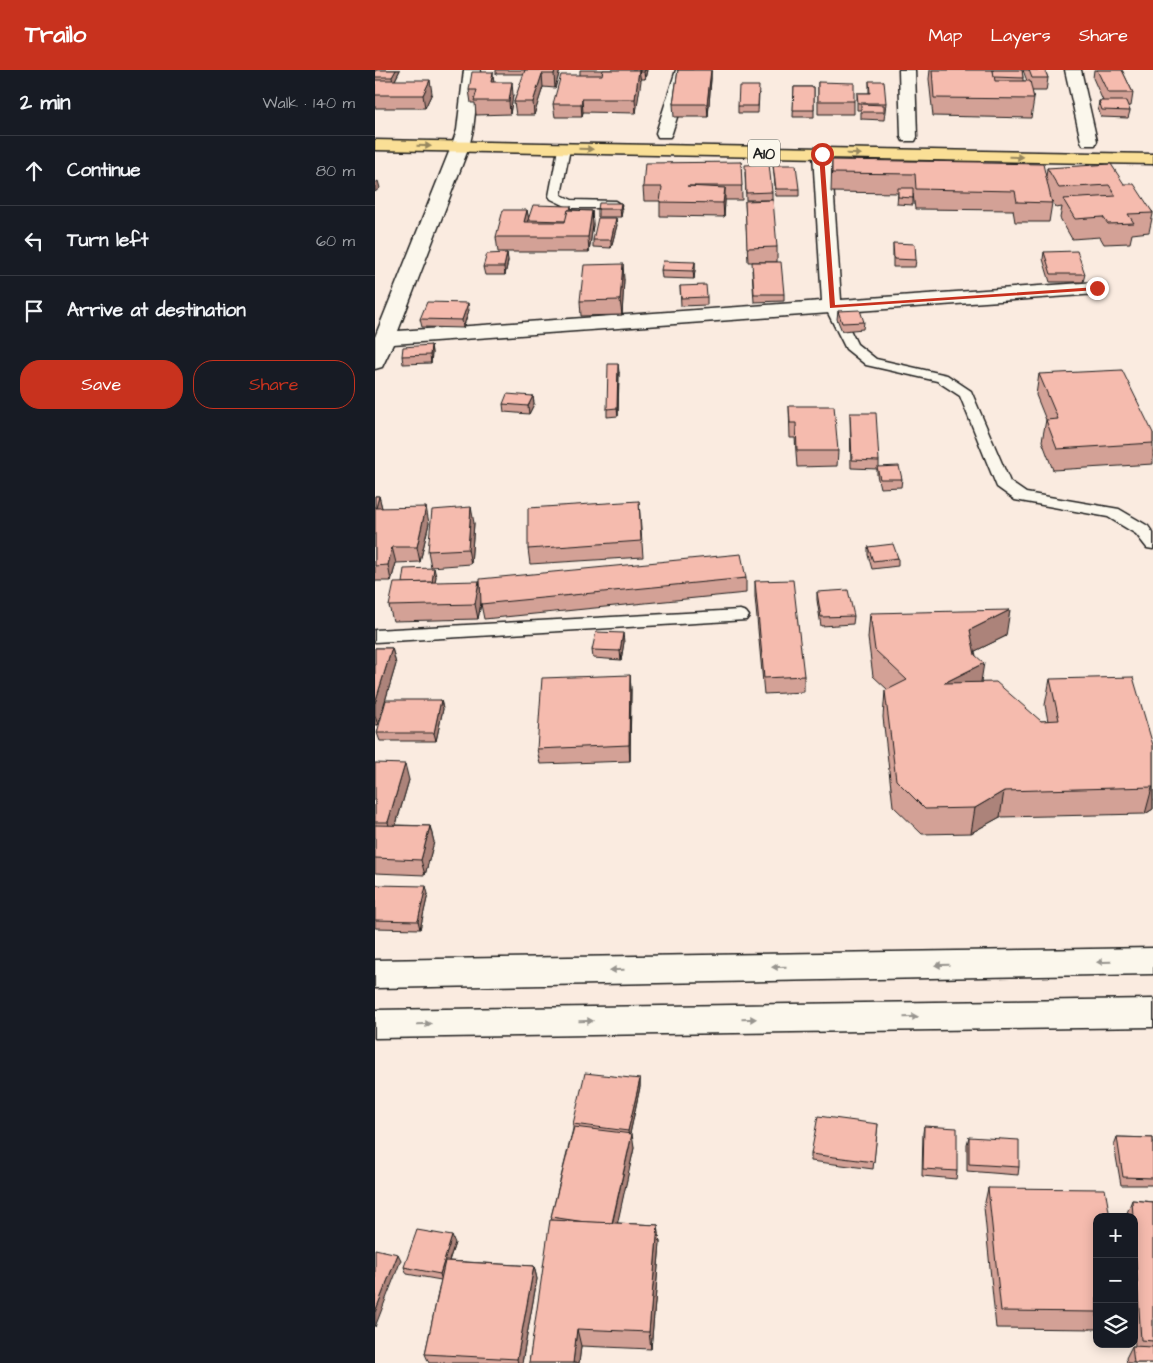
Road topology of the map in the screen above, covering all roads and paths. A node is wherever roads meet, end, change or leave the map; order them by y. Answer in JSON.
{"nodes":[{"id":1,"x":472,"y":70,"type":"edge"},
{"id":2,"x":684,"y":70,"type":"edge"},
{"id":3,"x":907,"y":70,"type":"edge"},
{"id":4,"x":1073,"y":70,"type":"edge"},
{"id":5,"x":445,"y":130,"type":"dead end"},
{"id":6,"x":485,"y":131,"type":"dead end"},
{"id":7,"x":644,"y":133,"type":"dead end"},
{"id":8,"x":664,"y":133,"type":"junction"},
{"id":9,"x":683,"y":133,"type":"dead end"},
{"id":10,"x":889,"y":137,"type":"dead end"},
{"id":11,"x":909,"y":137,"type":"junction"},
{"id":12,"x":928,"y":137,"type":"dead end"},
{"id":13,"x":463,"y":139,"type":"junction"},
{"id":14,"x":1070,"y":140,"type":"dead end"},
{"id":15,"x":1089,"y":141,"type":"junction"},
{"id":16,"x":1107,"y":141,"type":"dead end"},
{"id":17,"x":375,"y":145,"type":"edge"},
{"id":18,"x":563,"y":149,"type":"junction"},
{"id":19,"x":822,"y":154,"type":"junction"},
{"id":20,"x":1153,"y":159,"type":"edge"},
{"id":21,"x":615,"y":205,"type":"edge"},
{"id":22,"x":1097,"y":288,"type":"dead end"},
{"id":23,"x":833,"y":307,"type":"junction"},
{"id":24,"x":385,"y":338,"type":"junction"},
{"id":25,"x":375,"y":363,"type":"edge"},
{"id":26,"x":1153,"y":544,"type":"edge"},
{"id":27,"x":740,"y":616,"type":"dead end"},
{"id":28,"x":375,"y":636,"type":"edge"},
{"id":29,"x":1153,"y":961,"type":"edge"},
{"id":30,"x":375,"y":974,"type":"edge"},
{"id":31,"x":1153,"y":1014,"type":"edge"},
{"id":32,"x":375,"y":1024,"type":"edge"}],
"edges":[{"from":1,"to":13,"type":"street"},
{"from":2,"to":8,"type":"street"},
{"from":3,"to":11,"type":"street"},
{"from":4,"to":15,"type":"street"},
{"from":5,"to":13,"type":"highway","number":"A10"},
{"from":6,"to":13,"type":"highway","number":"A10"},
{"from":7,"to":8,"type":"highway"},
{"from":8,"to":9,"type":"highway"},
{"from":10,"to":11,"type":"highway"},
{"from":11,"to":12,"type":"highway"},
{"from":17,"to":13,"type":"highway","number":"A10","one_way":true},
{"from":13,"to":18,"type":"highway","number":"A10"},
{"from":13,"to":24,"type":"street"},
{"from":14,"to":15,"type":"highway"},
{"from":15,"to":16,"type":"highway"},
{"from":18,"to":19,"type":"highway","number":"A10","one_way":true},
{"from":18,"to":21,"type":"lane"},
{"from":19,"to":20,"type":"highway","number":"A10","one_way":true},
{"from":19,"to":23,"type":"street"},
{"from":22,"to":23,"type":"street"},
{"from":23,"to":24,"type":"street"},
{"from":23,"to":26,"type":"lane"},
{"from":24,"to":25,"type":"street"},
{"from":27,"to":28,"type":"lane"},
{"from":29,"to":30,"type":"street","one_way":true},
{"from":32,"to":31,"type":"street","one_way":true}]}
